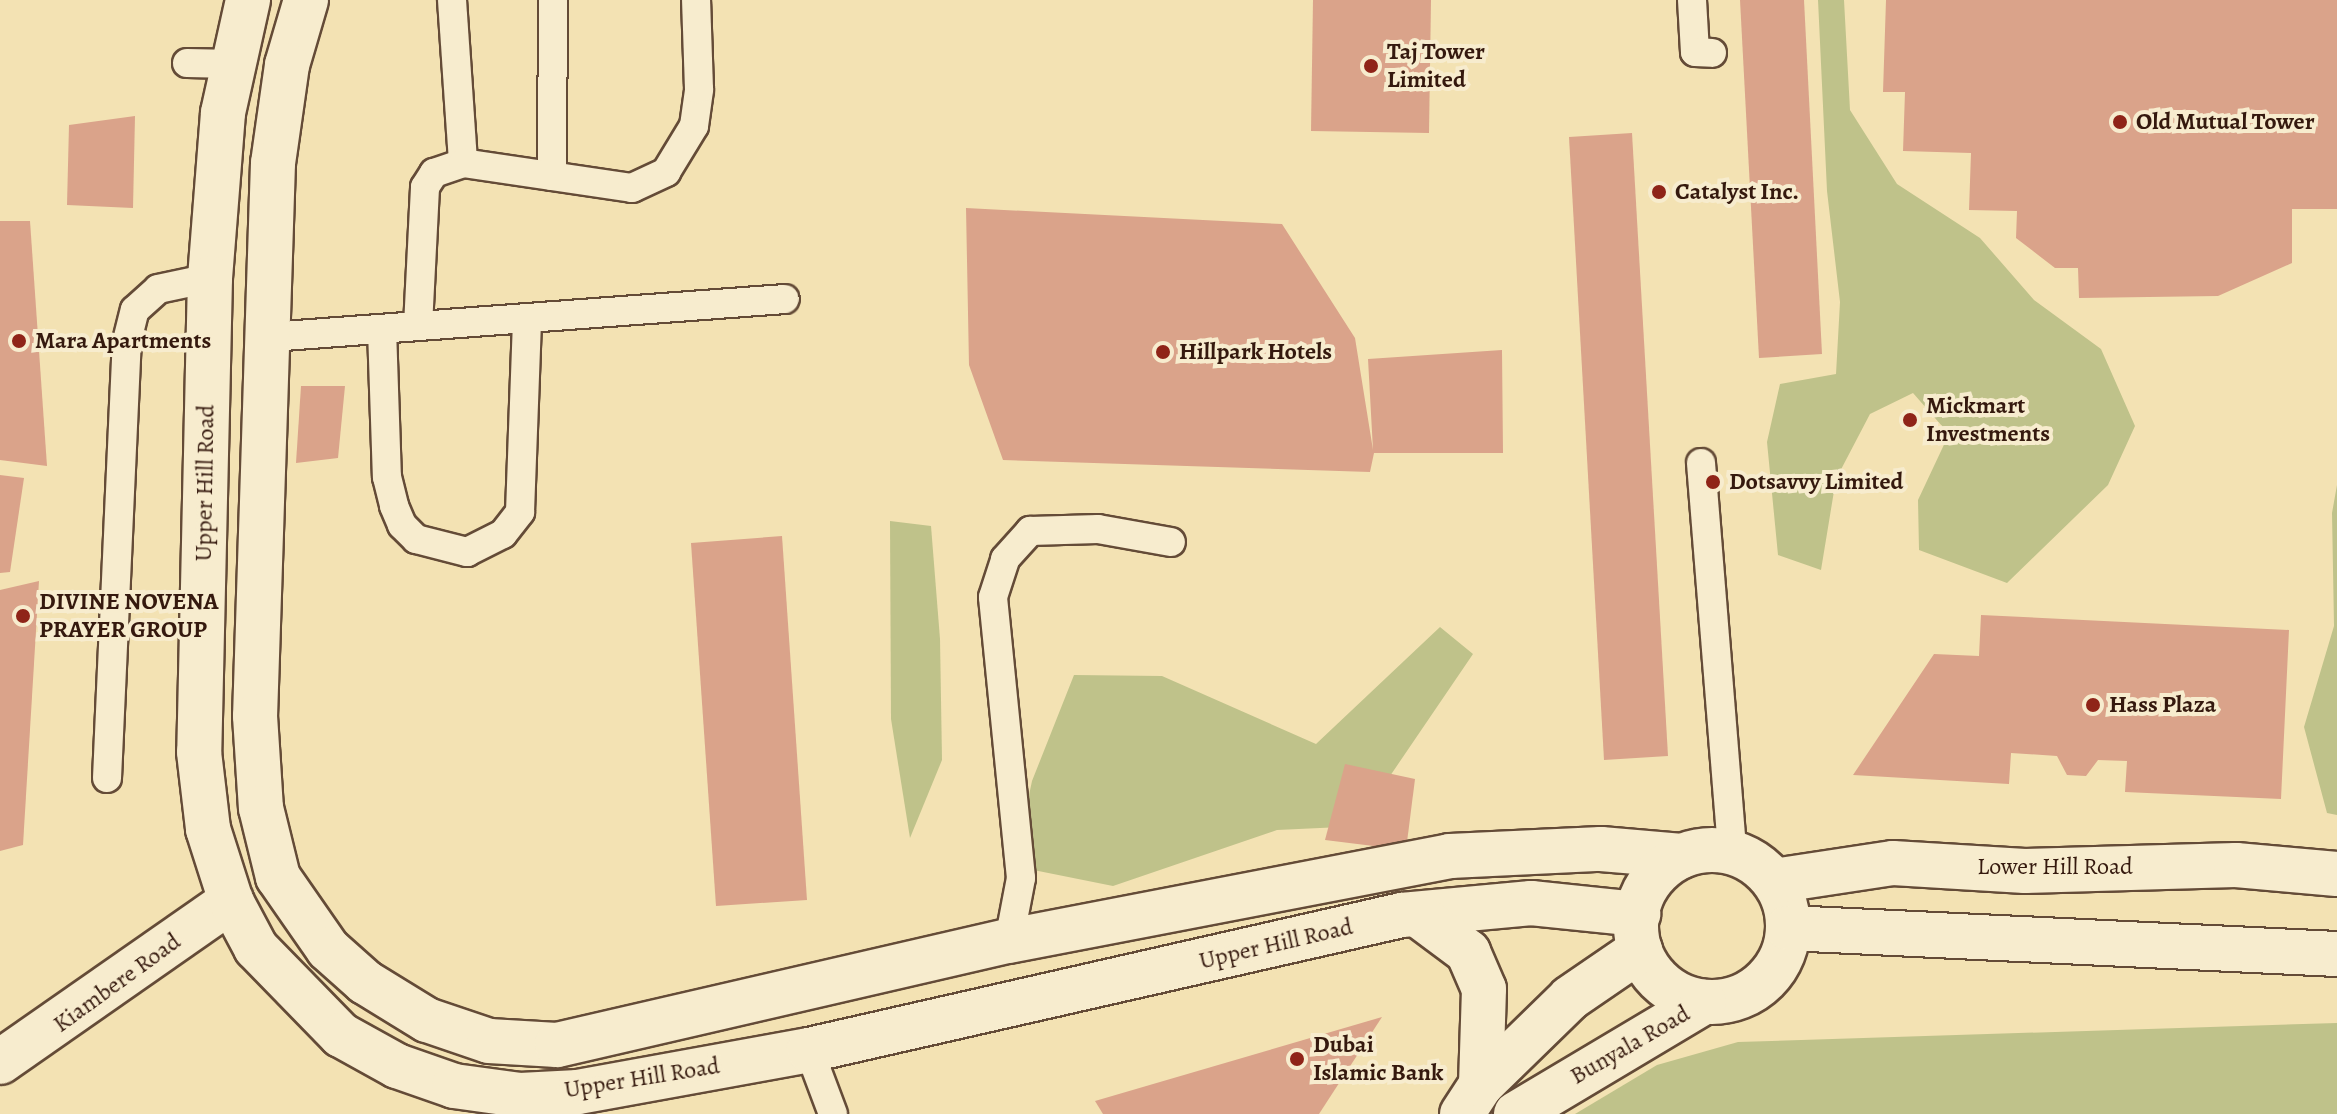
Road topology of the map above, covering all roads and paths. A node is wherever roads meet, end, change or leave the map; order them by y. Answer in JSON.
{"nodes":[{"id":1,"x":248,"y":0,"type":"edge"},
{"id":2,"x":306,"y":0,"type":"edge"},
{"id":3,"x":452,"y":0,"type":"edge"},
{"id":4,"x":553,"y":0,"type":"edge"},
{"id":5,"x":696,"y":0,"type":"edge"},
{"id":6,"x":1692,"y":0,"type":"edge"},
{"id":7,"x":1712,"y":53,"type":"dead end"},
{"id":8,"x":187,"y":63,"type":"dead end"},
{"id":9,"x":234,"y":64,"type":"junction"},
{"id":10,"x":463,"y":163,"type":"junction"},
{"id":11,"x":552,"y":176,"type":"junction"},
{"id":12,"x":210,"y":278,"type":"junction"},
{"id":13,"x":785,"y":299,"type":"dead end"},
{"id":14,"x":527,"y":318,"type":"junction"},
{"id":15,"x":418,"y":326,"type":"junction"},
{"id":16,"x":382,"y":329,"type":"junction"},
{"id":17,"x":270,"y":337,"type":"junction"},
{"id":18,"x":1701,"y":463,"type":"dead end"},
{"id":19,"x":1171,"y":542,"type":"dead end"},
{"id":20,"x":107,"y":778,"type":"dead end"},
{"id":21,"x":1732,"y":852,"type":"junction"},
{"id":22,"x":1682,"y":856,"type":"junction"},
{"id":23,"x":2337,"y":874,"type":"edge"},
{"id":24,"x":1774,"y":881,"type":"junction"},
{"id":25,"x":231,"y":901,"type":"junction"},
{"id":26,"x":1417,"y":914,"type":"junction"},
{"id":27,"x":1788,"y":928,"type":"junction"},
{"id":28,"x":1639,"y":932,"type":"junction"},
{"id":29,"x":1009,"y":941,"type":"junction"},
{"id":30,"x":2337,"y":954,"type":"edge"},
{"id":31,"x":1704,"y":1002,"type":"junction"},
{"id":32,"x":809,"y":1050,"type":"junction"},
{"id":33,"x":0,"y":1062,"type":"edge"},
{"id":34,"x":1471,"y":1099,"type":"edge"},
{"id":35,"x":833,"y":1114,"type":"edge"},
{"id":36,"x":1516,"y":1114,"type":"edge"}],
"edges":[{"from":1,"to":9,"type":"street","name":"Upper Hill Road"},
{"from":2,"to":17,"type":"street","name":"Upper Hill Road"},
{"from":3,"to":10,"type":"lane"},
{"from":4,"to":11,"type":"lane"},
{"from":5,"to":11,"type":"lane"},
{"from":6,"to":7,"type":"lane"},
{"from":8,"to":9,"type":"lane"},
{"from":9,"to":12,"type":"street","name":"Upper Hill Road"},
{"from":10,"to":11,"type":"lane"},
{"from":10,"to":15,"type":"lane"},
{"from":12,"to":20,"type":"lane"},
{"from":12,"to":25,"type":"street","name":"Upper Hill Road"},
{"from":13,"to":14,"type":"lane"},
{"from":14,"to":15,"type":"lane"},
{"from":14,"to":16,"type":"lane"},
{"from":15,"to":16,"type":"lane"},
{"from":16,"to":17,"type":"lane"},
{"from":17,"to":29,"type":"street","name":"Upper Hill Road"},
{"from":18,"to":21,"type":"lane"},
{"from":19,"to":29,"type":"lane"},
{"from":21,"to":22,"type":"street"},
{"from":21,"to":24,"type":"street"},
{"from":22,"to":28,"type":"street"},
{"from":22,"to":29,"type":"street","name":"Upper Hill Road"},
{"from":23,"to":24,"type":"street","name":"Lower Hill Road"},
{"from":24,"to":27,"type":"street"},
{"from":25,"to":32,"type":"street","name":"Upper Hill Road"},
{"from":25,"to":33,"type":"street","name":"Kiambere Road"},
{"from":26,"to":28,"type":"street","name":"Upper Hill Road"},
{"from":26,"to":32,"type":"street","name":"Upper Hill Road"},
{"from":26,"to":34,"type":"street"},
{"from":27,"to":30,"type":"street"},
{"from":27,"to":31,"type":"street"},
{"from":28,"to":31,"type":"street"},
{"from":28,"to":34,"type":"street"},
{"from":31,"to":36,"type":"street","name":"Bunyala Road"},
{"from":32,"to":35,"type":"lane"}]}
